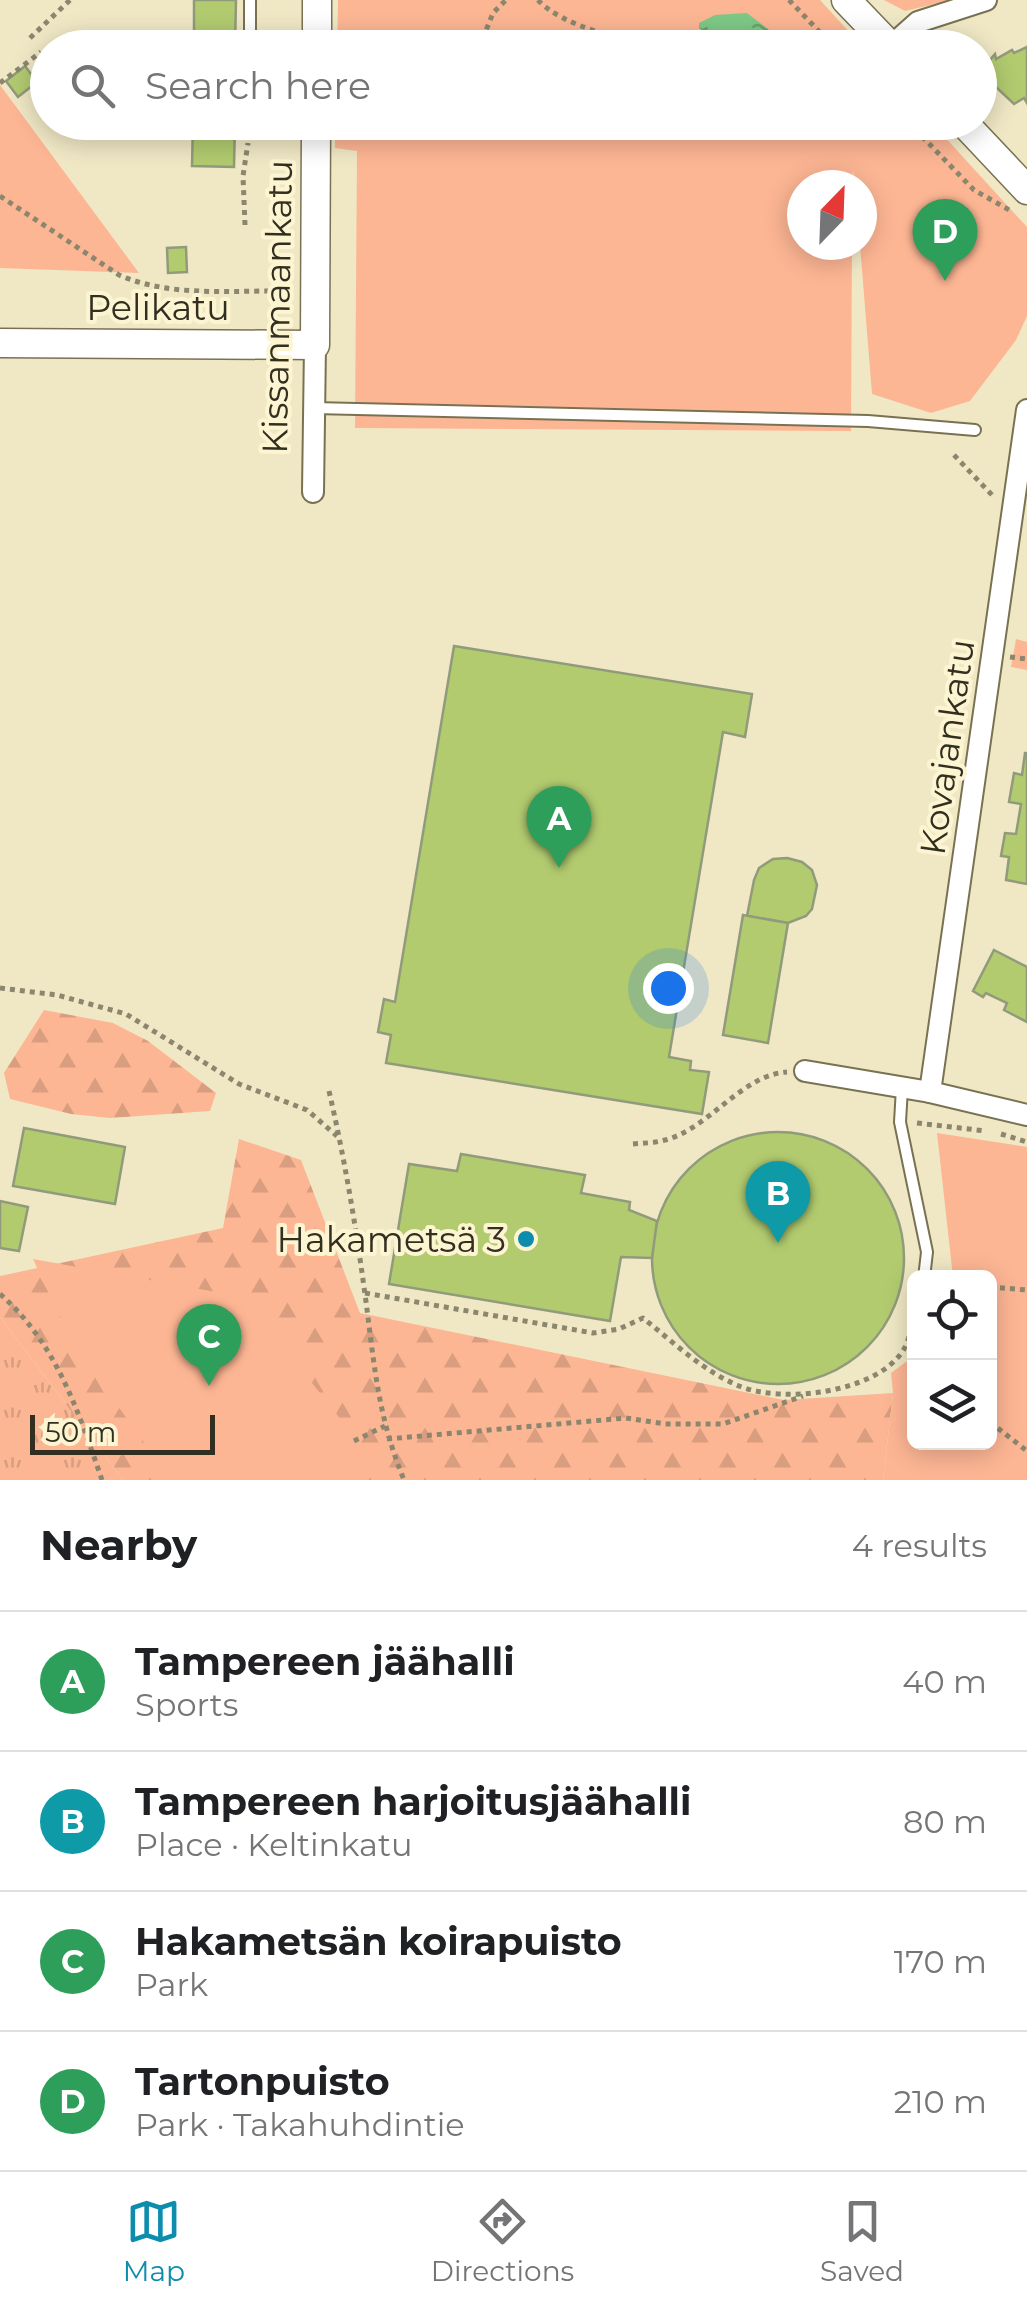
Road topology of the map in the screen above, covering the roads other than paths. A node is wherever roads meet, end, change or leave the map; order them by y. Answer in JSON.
{"nodes":[{"id":1,"x":250,"y":0,"type":"edge"},
{"id":2,"x":317,"y":0,"type":"edge"},
{"id":3,"x":846,"y":0,"type":"edge"},
{"id":4,"x":986,"y":0,"type":"edge"},
{"id":5,"x":250,"y":30,"type":"edge"},
{"id":6,"x":316,"y":30,"type":"edge"},
{"id":7,"x":875,"y":30,"type":"edge"},
{"id":8,"x":910,"y":30,"type":"edge"},
{"id":9,"x":316,"y":140,"type":"edge"},
{"id":10,"x":976,"y":140,"type":"edge"},
{"id":11,"x":1023,"y":202,"type":"edge"},
{"id":12,"x":0,"y":344,"type":"edge"},
{"id":13,"x":315,"y":345,"type":"junction"},
{"id":14,"x":313,"y":408,"type":"junction"},
{"id":15,"x":1027,"y":410,"type":"edge"},
{"id":16,"x":975,"y":430,"type":"dead end"},
{"id":17,"x":314,"y":492,"type":"dead end"},
{"id":18,"x":805,"y":1071,"type":"road end"},
{"id":19,"x":902,"y":1087,"type":"junction"},
{"id":20,"x":930,"y":1092,"type":"junction"},
{"id":21,"x":1027,"y":1115,"type":"edge"},
{"id":22,"x":925,"y":1270,"type":"edge"}],
"edges":[{"from":1,"to":5,"type":"lane"},
{"from":2,"to":6,"type":"street"},
{"from":3,"to":7,"type":"street"},
{"from":4,"to":8,"type":"street"},
{"from":9,"to":13,"type":"street","name":"Kissanmaankatu"},
{"from":10,"to":11,"type":"street"},
{"from":12,"to":13,"type":"street","name":"Pelikatu"},
{"from":13,"to":14,"type":"street","name":"Kissanmaankatu"},
{"from":14,"to":16,"type":"lane"},
{"from":14,"to":17,"type":"street","name":"Kissanmaankatu"},
{"from":15,"to":20,"type":"street","name":"Kovajankatu"},
{"from":18,"to":19,"type":"street"},
{"from":19,"to":20,"type":"street"},
{"from":19,"to":22,"type":"lane"},
{"from":20,"to":21,"type":"street"}]}
